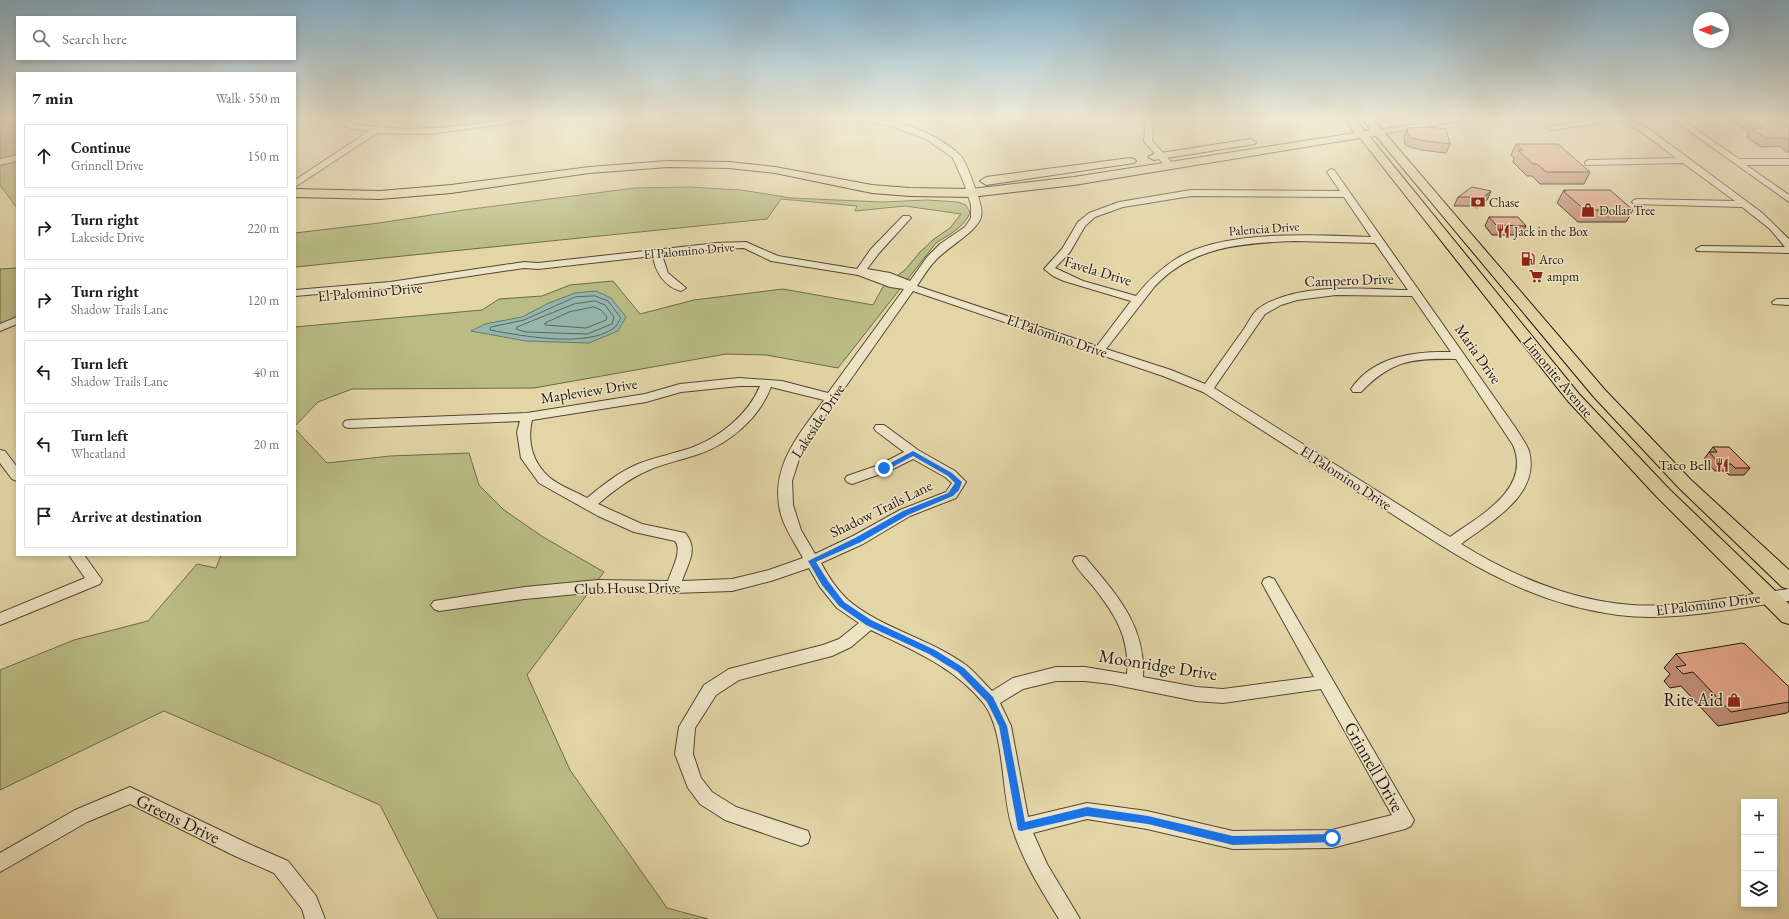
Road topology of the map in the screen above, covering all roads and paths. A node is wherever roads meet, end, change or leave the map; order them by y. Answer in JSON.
{"nodes":[{"id":1,"x":330,"y":161,"type":"edge"},
{"id":2,"x":959,"y":161,"type":"edge"},
{"id":3,"x":1133,"y":161,"type":"edge"},
{"id":4,"x":1166,"y":161,"type":"edge"},
{"id":5,"x":1196,"y":161,"type":"edge"},
{"id":6,"x":1393,"y":161,"type":"edge"},
{"id":7,"x":1397,"y":161,"type":"edge"},
{"id":8,"x":1657,"y":161,"type":"edge"},
{"id":9,"x":1686,"y":161,"type":"edge"},
{"id":10,"x":1738,"y":162,"type":"joint"},
{"id":11,"x":1789,"y":162,"type":"edge"},
{"id":12,"x":1589,"y":163,"type":"dead end"},
{"id":13,"x":1170,"y":166,"type":"junction"},
{"id":14,"x":1331,"y":172,"type":"dead end"},
{"id":15,"x":296,"y":183,"type":"edge"},
{"id":16,"x":970,"y":188,"type":"junction"},
{"id":17,"x":296,"y":193,"type":"edge"},
{"id":18,"x":1346,"y":194,"type":"junction"},
{"id":19,"x":1789,"y":199,"type":"edge"},
{"id":20,"x":1637,"y":202,"type":"dead end"},
{"id":21,"x":1743,"y":204,"type":"junction"},
{"id":22,"x":906,"y":218,"type":"dead end"},
{"id":23,"x":1378,"y":240,"type":"junction"},
{"id":24,"x":1789,"y":245,"type":"edge"},
{"id":25,"x":1701,"y":249,"type":"dead end"},
{"id":26,"x":1789,"y":250,"type":"edge"},
{"id":27,"x":657,"y":252,"type":"junction"},
{"id":28,"x":538,"y":266,"type":"junction"},
{"id":29,"x":860,"y":272,"type":"junction"},
{"id":30,"x":911,"y":287,"type":"junction"},
{"id":31,"x":681,"y":288,"type":"dead end"},
{"id":32,"x":296,"y":293,"type":"edge"},
{"id":33,"x":1416,"y":293,"type":"junction"},
{"id":34,"x":296,"y":298,"type":"edge"},
{"id":35,"x":1139,"y":300,"type":"junction"},
{"id":36,"x":1776,"y":302,"type":"dead end"},
{"id":37,"x":1789,"y":302,"type":"edge"},
{"id":38,"x":16,"y":320,"type":"edge"},
{"id":39,"x":0,"y":328,"type":"edge"},
{"id":40,"x":1099,"y":351,"type":"junction"},
{"id":41,"x":1460,"y":356,"type":"junction"},
{"id":42,"x":767,"y":383,"type":"junction"},
{"id":43,"x":1357,"y":389,"type":"dead end"},
{"id":44,"x":1207,"y":390,"type":"junction"},
{"id":45,"x":832,"y":398,"type":"junction"},
{"id":46,"x":527,"y":417,"type":"junction"},
{"id":47,"x":349,"y":424,"type":"dead end"},
{"id":48,"x":880,"y":428,"type":"dead end"},
{"id":49,"x":913,"y":453,"type":"junction"},
{"id":50,"x":0,"y":454,"type":"edge"},
{"id":51,"x":16,"y":475,"type":"edge"},
{"id":52,"x":852,"y":480,"type":"dead end"},
{"id":53,"x":588,"y":505,"type":"junction"},
{"id":54,"x":1450,"y":545,"type":"junction"},
{"id":55,"x":77,"y":556,"type":"edge"},
{"id":56,"x":812,"y":561,"type":"junction"},
{"id":57,"x":1080,"y":561,"type":"dead end"},
{"id":58,"x":1789,"y":582,"type":"edge"},
{"id":59,"x":1269,"y":583,"type":"dead end"},
{"id":60,"x":674,"y":587,"type":"junction"},
{"id":61,"x":1789,"y":595,"type":"edge"},
{"id":62,"x":1769,"y":597,"type":"junction"},
{"id":63,"x":439,"y":605,"type":"dead end"},
{"id":64,"x":1789,"y":616,"type":"edge"},
{"id":65,"x":0,"y":619,"type":"edge"},
{"id":66,"x":868,"y":622,"type":"junction"},
{"id":67,"x":1135,"y":681,"type":"junction"},
{"id":68,"x":1325,"y":682,"type":"junction"},
{"id":69,"x":990,"y":700,"type":"junction"},
{"id":70,"x":1021,"y":827,"type":"junction"},
{"id":71,"x":801,"y":838,"type":"dead end"},
{"id":72,"x":0,"y":863,"type":"edge"},
{"id":73,"x":315,"y":919,"type":"edge"},
{"id":74,"x":1070,"y":919,"type":"edge"}],
"edges":[{"from":1,"to":15,"type":"street"},
{"from":2,"to":16,"type":"street","name":"Lakeside Drive"},
{"from":3,"to":16,"type":"main road"},
{"from":4,"to":13,"type":"street"},
{"from":5,"to":13,"type":"main road"},
{"from":6,"to":62,"type":"main road","name":"Limonite Avenue"},
{"from":7,"to":58,"type":"main road","name":"Limonite Avenue"},
{"from":8,"to":12,"type":"street"},
{"from":9,"to":21,"type":"street"},
{"from":10,"to":11,"type":"street"},
{"from":10,"to":19,"type":"street"},
{"from":13,"to":16,"type":"main road"},
{"from":14,"to":18,"type":"street","name":"Maria Drive"},
{"from":16,"to":17,"type":"main road"},
{"from":16,"to":30,"type":"street","name":"Lakeside Drive"},
{"from":18,"to":23,"type":"street","name":"Maria Drive"},
{"from":18,"to":35,"type":"street","name":"Favela Drive"},
{"from":20,"to":21,"type":"street"},
{"from":21,"to":24,"type":"street"},
{"from":22,"to":29,"type":"street"},
{"from":23,"to":33,"type":"street","name":"Maria Drive"},
{"from":23,"to":35,"type":"street","name":"Palencia Drive"},
{"from":25,"to":26,"type":"street"},
{"from":27,"to":28,"type":"street","name":"El Palomino Drive"},
{"from":27,"to":29,"type":"street","name":"El Palomino Drive"},
{"from":27,"to":31,"type":"street"},
{"from":28,"to":32,"type":"street","name":"El Palomino Drive"},
{"from":28,"to":34,"type":"street","name":"El Palomino Drive"},
{"from":29,"to":30,"type":"street","name":"El Palomino Drive"},
{"from":30,"to":40,"type":"street","name":"El Palomino Drive"},
{"from":30,"to":45,"type":"street","name":"Lakeside Drive"},
{"from":33,"to":41,"type":"street","name":"Maria Drive"},
{"from":33,"to":44,"type":"street","name":"Campero Drive"},
{"from":35,"to":40,"type":"street","name":"Palencia Drive"},
{"from":36,"to":37,"type":"street"},
{"from":38,"to":39,"type":"street"},
{"from":40,"to":44,"type":"street","name":"El Palomino Drive"},
{"from":41,"to":43,"type":"street"},
{"from":41,"to":54,"type":"street","name":"Maria Drive"},
{"from":42,"to":45,"type":"street","name":"Mapleview Drive"},
{"from":42,"to":46,"type":"street","name":"Mapleview Drive"},
{"from":42,"to":53,"type":"street"},
{"from":44,"to":54,"type":"street","name":"El Palomino Drive"},
{"from":45,"to":56,"type":"street","name":"Lakeside Drive"},
{"from":46,"to":47,"type":"street","name":"Mapleview Drive"},
{"from":46,"to":53,"type":"street"},
{"from":48,"to":49,"type":"street","name":"Shadow Trails Lane"},
{"from":49,"to":52,"type":"street"},
{"from":49,"to":56,"type":"street","name":"Shadow Trails Lane"},
{"from":50,"to":51,"type":"street"},
{"from":53,"to":60,"type":"street"},
{"from":54,"to":62,"type":"street","name":"El Palomino Drive"},
{"from":55,"to":65,"type":"street"},
{"from":56,"to":60,"type":"street","name":"Club House Drive"},
{"from":56,"to":66,"type":"street","name":"Lakeside Drive"},
{"from":57,"to":67,"type":"street"},
{"from":59,"to":68,"type":"street","name":"Grinnell Drive"},
{"from":60,"to":63,"type":"street","name":"Club House Drive"},
{"from":61,"to":62,"type":"street","name":"El Palomino Drive"},
{"from":62,"to":64,"type":"main road","name":"Limonite Avenue"},
{"from":66,"to":69,"type":"street","name":"Lakeside Drive"},
{"from":66,"to":71,"type":"street"},
{"from":67,"to":68,"type":"street","name":"Moonridge Drive"},
{"from":67,"to":69,"type":"street","name":"Moonridge Drive"},
{"from":68,"to":70,"type":"street","name":"Grinnell Drive"},
{"from":69,"to":70,"type":"street","name":"Lakeside Drive"},
{"from":70,"to":74,"type":"street","name":"Lakeside Drive"},
{"from":72,"to":73,"type":"street","name":"Greens Drive"}]}
